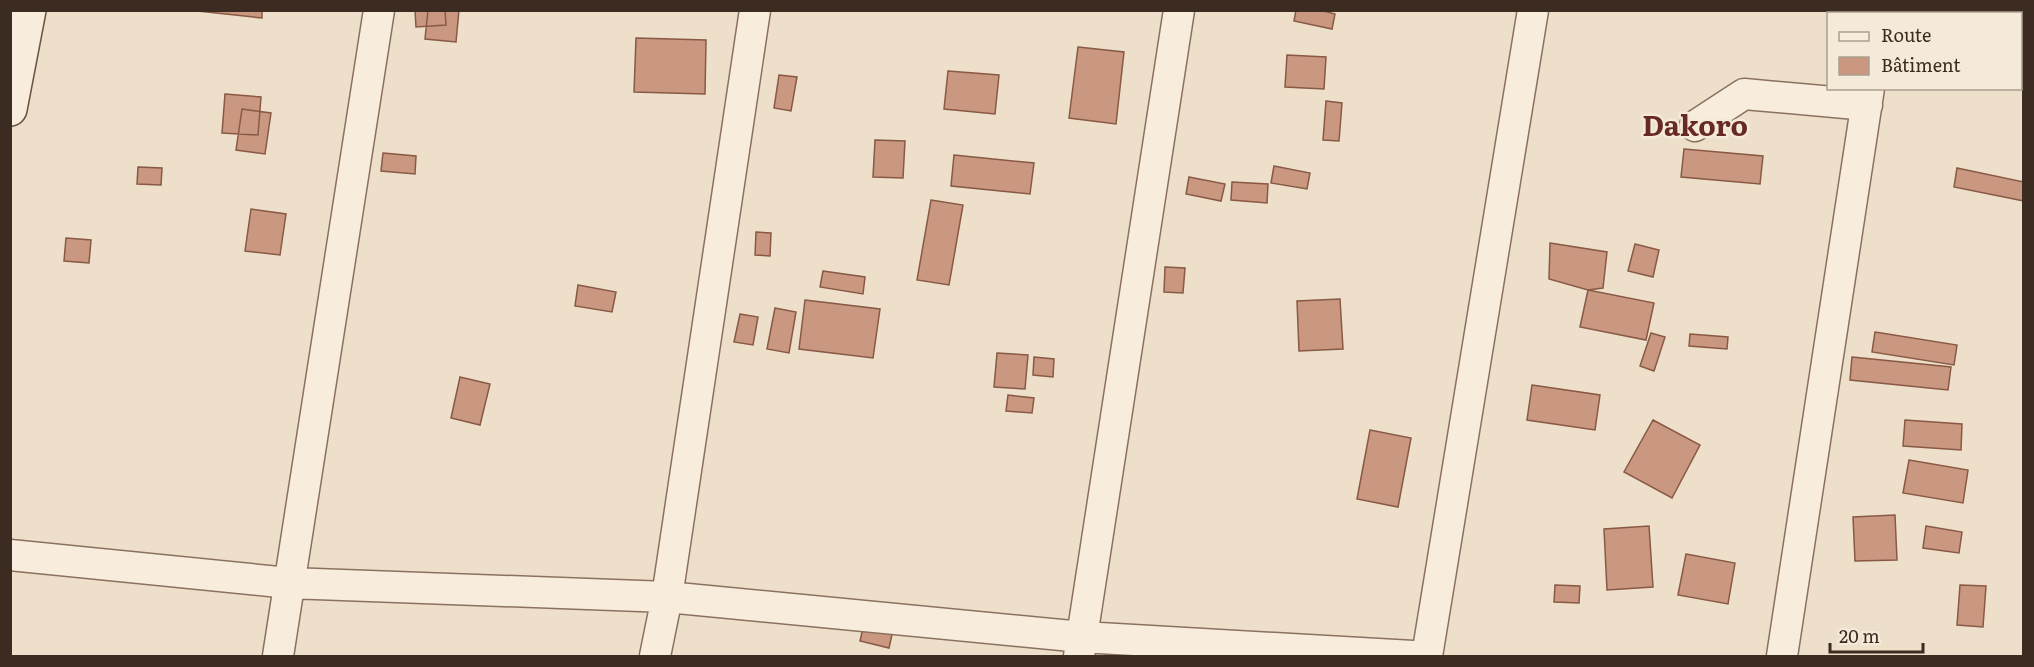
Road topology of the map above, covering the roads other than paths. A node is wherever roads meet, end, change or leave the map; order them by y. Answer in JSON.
{"nodes":[{"id":1,"x":29,"y":10,"type":"edge"},
{"id":2,"x":379,"y":10,"type":"edge"},
{"id":3,"x":755,"y":10,"type":"edge"},
{"id":4,"x":1179,"y":10,"type":"edge"},
{"id":5,"x":1533,"y":10,"type":"edge"},
{"id":6,"x":1868,"y":97,"type":"edge"},
{"id":7,"x":10,"y":109,"type":"edge"},
{"id":8,"x":1695,"y":126,"type":"dead end"},
{"id":9,"x":10,"y":555,"type":"edge"},
{"id":10,"x":289,"y":583,"type":"junction"},
{"id":11,"x":667,"y":597,"type":"junction"},
{"id":12,"x":1080,"y":647,"type":"edge"},
{"id":13,"x":278,"y":657,"type":"edge"},
{"id":14,"x":655,"y":657,"type":"edge"},
{"id":15,"x":1413,"y":657,"type":"edge"},
{"id":16,"x":1427,"y":657,"type":"edge"},
{"id":17,"x":1782,"y":657,"type":"edge"}],
"edges":[{"from":1,"to":7,"type":"main road"},
{"from":2,"to":10,"type":"street"},
{"from":3,"to":11,"type":"street"},
{"from":4,"to":12,"type":"street"},
{"from":5,"to":16,"type":"street"},
{"from":6,"to":8,"type":"street"},
{"from":6,"to":17,"type":"street"},
{"from":9,"to":10,"type":"street"},
{"from":10,"to":11,"type":"street"},
{"from":10,"to":13,"type":"street"},
{"from":11,"to":12,"type":"street"},
{"from":11,"to":14,"type":"street"},
{"from":12,"to":15,"type":"street"}]}
